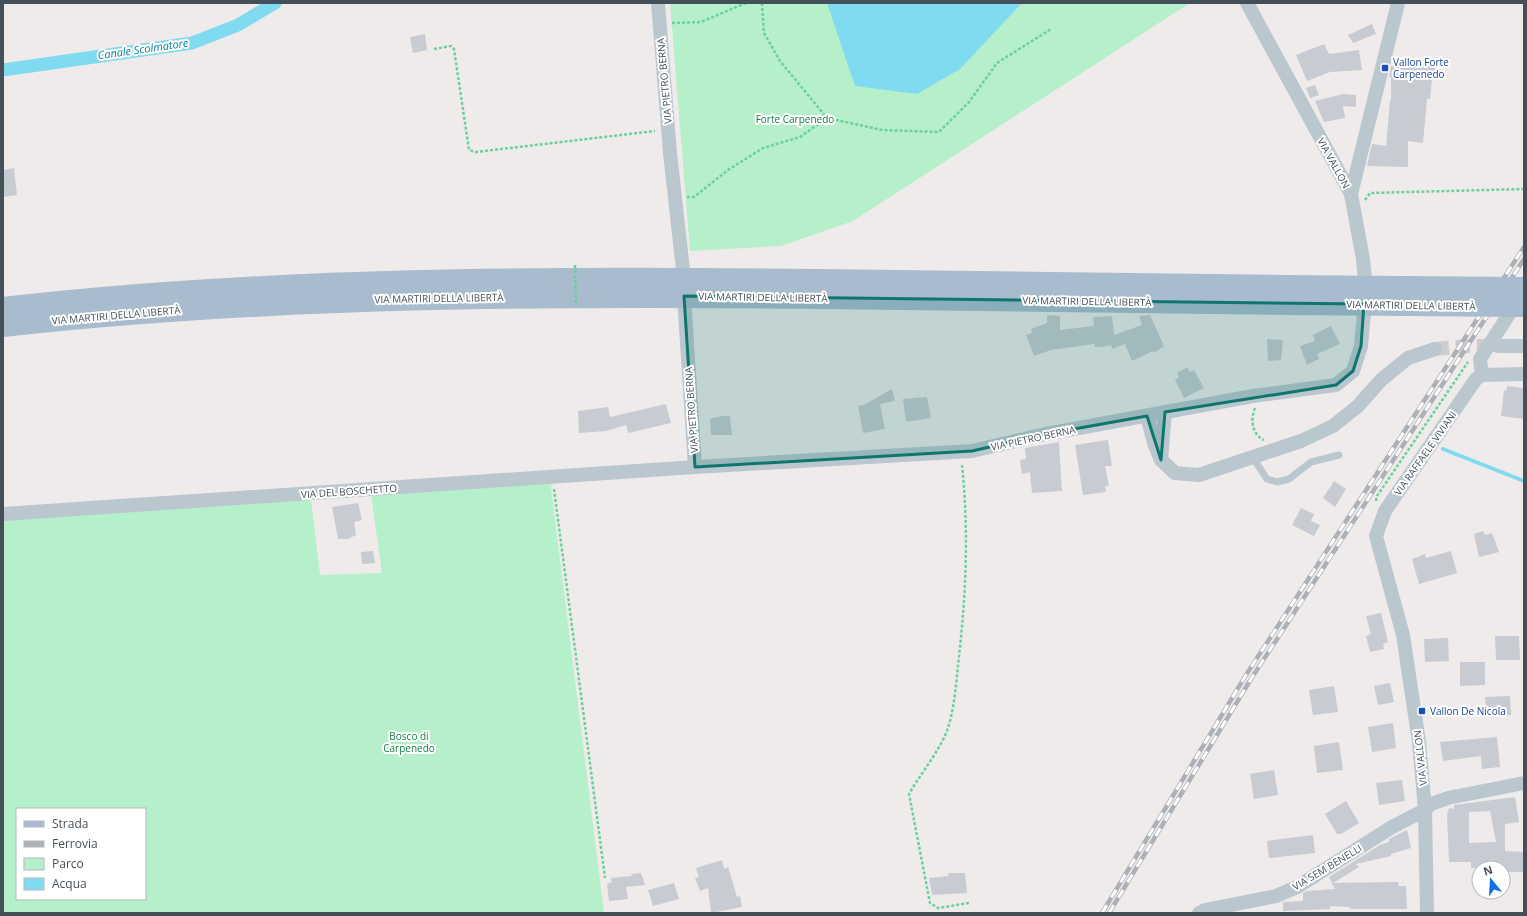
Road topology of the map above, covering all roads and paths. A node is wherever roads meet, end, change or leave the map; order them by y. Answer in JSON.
{"nodes":[{"id":1,"x":658,"y":3,"type":"edge"},
{"id":2,"x":746,"y":3,"type":"edge"},
{"id":3,"x":762,"y":3,"type":"edge"},
{"id":4,"x":1247,"y":3,"type":"edge"},
{"id":5,"x":1398,"y":3,"type":"edge"},
{"id":6,"x":660,"y":24,"type":"junction"},
{"id":7,"x":1051,"y":29,"type":"dead end"},
{"id":8,"x":434,"y":49,"type":"dead end"},
{"id":9,"x":827,"y":118,"type":"junction"},
{"id":10,"x":668,"y":129,"type":"junction"},
{"id":11,"x":1524,"y":189,"type":"edge"},
{"id":12,"x":1351,"y":194,"type":"junction"},
{"id":13,"x":675,"y":197,"type":"junction"},
{"id":14,"x":1365,"y":206,"type":"dead end"},
{"id":15,"x":575,"y":266,"type":"dead end"},
{"id":16,"x":684,"y":288,"type":"junction"},
{"id":17,"x":1524,"y":288,"type":"edge"},
{"id":18,"x":1524,"y":292,"type":"edge"},
{"id":19,"x":1285,"y":295,"type":"junction"},
{"id":20,"x":576,"y":306,"type":"dead end"},
{"id":21,"x":1524,"y":306,"type":"edge"},
{"id":22,"x":3,"y":308,"type":"edge"},
{"id":23,"x":3,"y":326,"type":"edge"},
{"id":24,"x":1498,"y":346,"type":"tunnel mouth"},
{"id":25,"x":1524,"y":346,"type":"edge"},
{"id":26,"x":1435,"y":349,"type":"tunnel mouth"},
{"id":27,"x":1524,"y":374,"type":"edge"},
{"id":28,"x":1482,"y":375,"type":"junction"},
{"id":29,"x":1260,"y":405,"type":"dead end"},
{"id":30,"x":1165,"y":412,"type":"junction"},
{"id":31,"x":1147,"y":416,"type":"junction"},
{"id":32,"x":1270,"y":440,"type":"dead end"},
{"id":33,"x":961,"y":452,"type":"junction"},
{"id":34,"x":1339,"y":455,"type":"dead end"},
{"id":35,"x":1253,"y":458,"type":"junction"},
{"id":36,"x":1161,"y":460,"type":"junction"},
{"id":37,"x":695,"y":467,"type":"junction"},
{"id":38,"x":558,"y":477,"type":"junction"},
{"id":39,"x":3,"y":514,"type":"edge"},
{"id":40,"x":1376,"y":536,"type":"joint"},
{"id":41,"x":1524,"y":783,"type":"edge"},
{"id":42,"x":1425,"y":810,"type":"junction"},
{"id":43,"x":605,"y":878,"type":"dead end"},
{"id":44,"x":969,"y":903,"type":"dead end"},
{"id":45,"x":1199,"y":913,"type":"edge"},
{"id":46,"x":1427,"y":913,"type":"edge"}],
"edges":[{"from":1,"to":6,"type":"street","name":"VIA PIETRO BERNA"},
{"from":2,"to":6,"type":"path"},
{"from":3,"to":9,"type":"path"},
{"from":4,"to":12,"type":"street","name":"VIA VALLON"},
{"from":5,"to":12,"type":"street","name":"VIA VALLON"},
{"from":6,"to":10,"type":"street","name":"VIA PIETRO BERNA"},
{"from":7,"to":9,"type":"path"},
{"from":8,"to":10,"type":"path"},
{"from":9,"to":13,"type":"path"},
{"from":10,"to":13,"type":"street","name":"VIA PIETRO BERNA"},
{"from":11,"to":14,"type":"path"},
{"from":12,"to":30,"type":"street","name":"VIA PIETRO BERNA"},
{"from":13,"to":16,"type":"street","name":"VIA PIETRO BERNA"},
{"from":15,"to":20,"type":"path","bridge":true},
{"from":16,"to":19,"type":"main road","name":"VIA MARTIRI DELLA LIBERTÀ"},
{"from":16,"to":22,"type":"main road","name":"VIA MARTIRI DELLA LIBERTÀ"},
{"from":16,"to":23,"type":"main road","name":"VIA MARTIRI DELLA LIBERTÀ"},
{"from":16,"to":37,"type":"street","name":"VIA PIETRO BERNA"},
{"from":17,"to":19,"type":"main road","name":"VIA MARTIRI DELLA LIBERTÀ","bridge":true},
{"from":18,"to":28,"type":"street"},
{"from":19,"to":21,"type":"main road","name":"VIA MARTIRI DELLA LIBERTÀ","bridge":true},
{"from":24,"to":25,"type":"street"},
{"from":26,"to":35,"type":"street"},
{"from":27,"to":28,"type":"street"},
{"from":28,"to":40,"type":"street","name":"VIA RAFFAELE VIVIANI"},
{"from":29,"to":32,"type":"path"},
{"from":30,"to":31,"type":"street","name":"VIA PIETRO BERNA"},
{"from":30,"to":36,"type":"street"},
{"from":31,"to":33,"type":"street","name":"VIA PIETRO BERNA"},
{"from":31,"to":36,"type":"street"},
{"from":33,"to":37,"type":"street","name":"VIA PIETRO BERNA"},
{"from":33,"to":44,"type":"path"},
{"from":34,"to":35,"type":"lane"},
{"from":35,"to":36,"type":"street"},
{"from":37,"to":38,"type":"street","name":"VIA DEL BOSCHETTO"},
{"from":38,"to":39,"type":"street","name":"VIA DEL BOSCHETTO"},
{"from":38,"to":43,"type":"path"},
{"from":40,"to":42,"type":"street","name":"VIA VALLON"},
{"from":41,"to":42,"type":"street","name":"VIA SEM BENELLI"},
{"from":42,"to":45,"type":"street","name":"VIA SEM BENELLI"},
{"from":42,"to":46,"type":"street","name":"VIA VALLON"}]}
